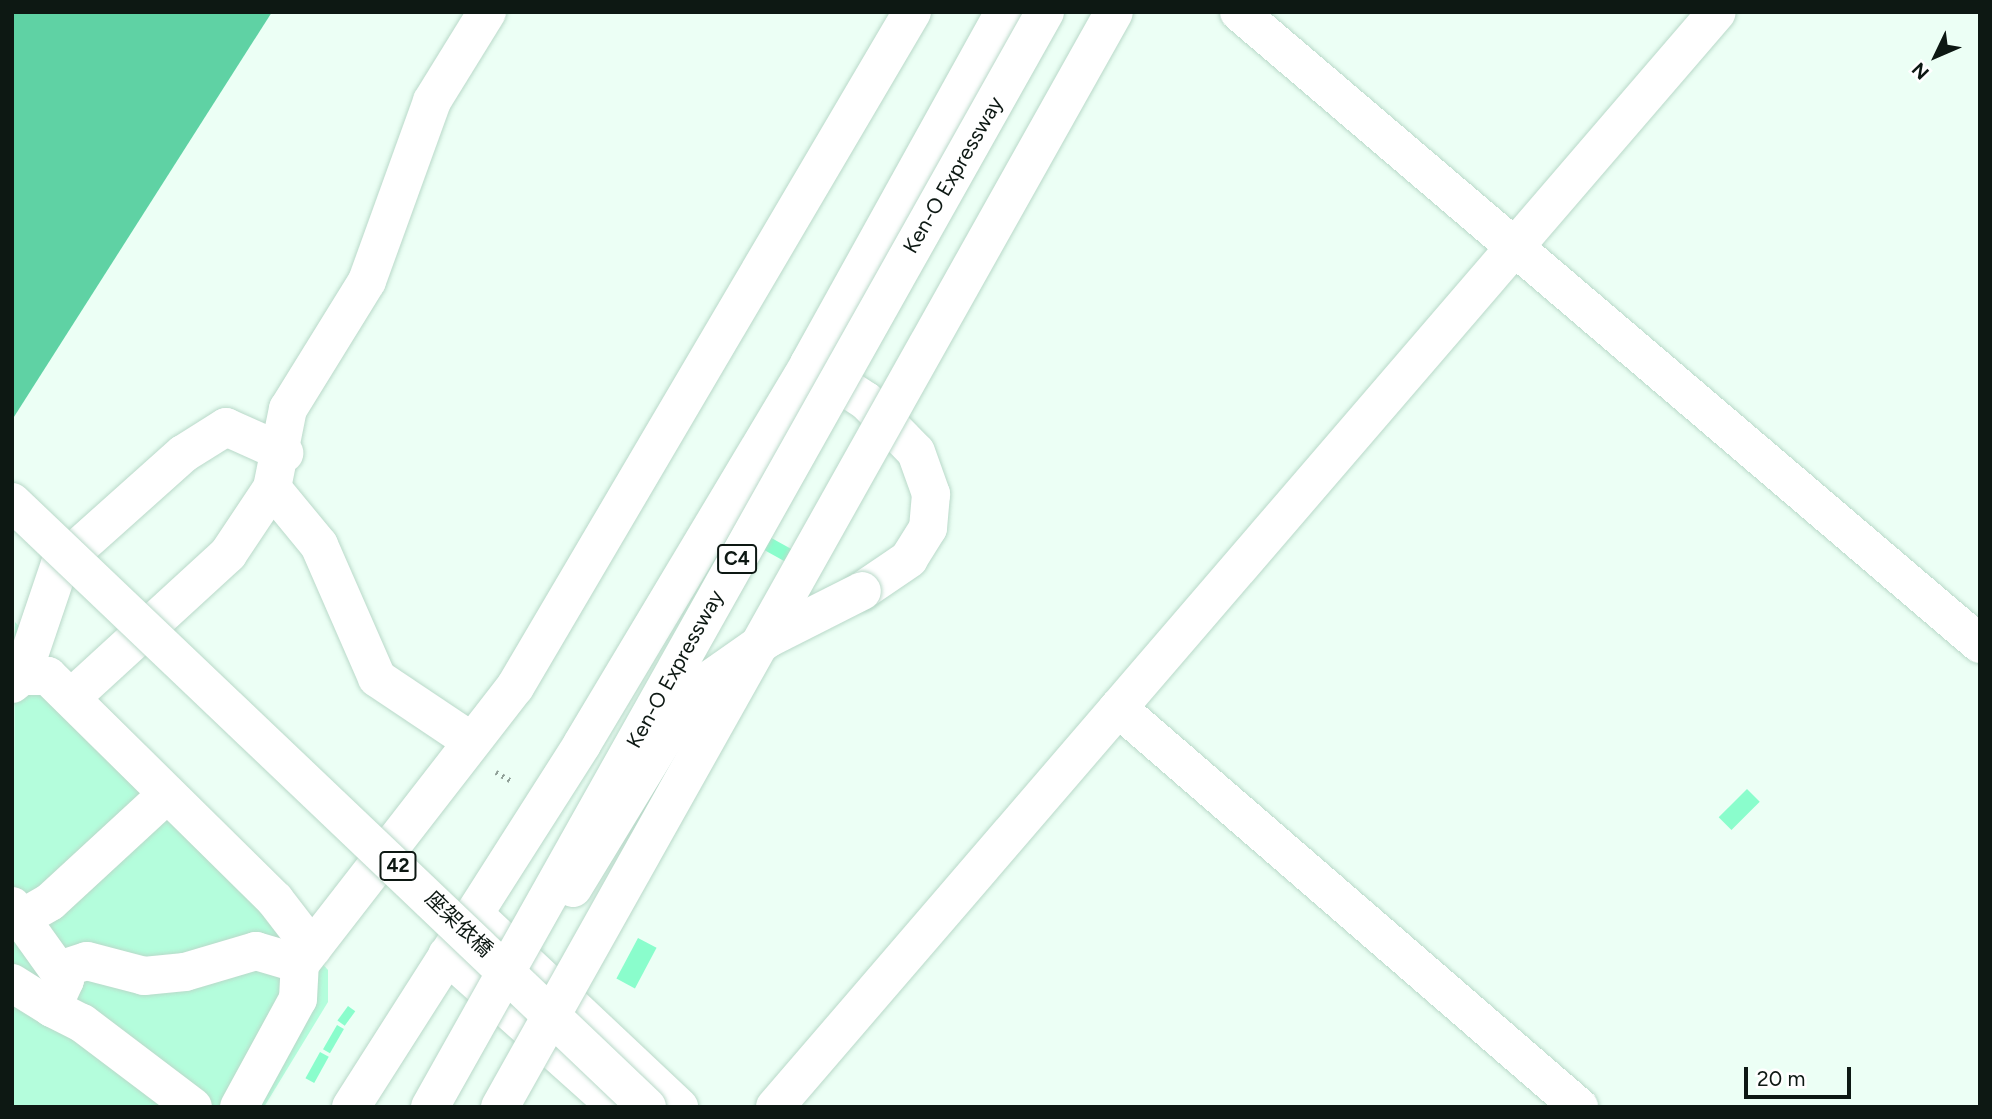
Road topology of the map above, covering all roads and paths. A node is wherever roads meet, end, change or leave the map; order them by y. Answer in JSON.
{"nodes":[{"id":1,"x":487,"y":12,"type":"edge"},
{"id":2,"x":912,"y":12,"type":"edge"},
{"id":3,"x":1004,"y":12,"type":"edge"},
{"id":4,"x":1045,"y":12,"type":"edge"},
{"id":5,"x":1114,"y":12,"type":"edge"},
{"id":6,"x":1239,"y":12,"type":"edge"},
{"id":7,"x":1717,"y":12,"type":"edge"},
{"id":8,"x":1517,"y":248,"type":"junction"},
{"id":9,"x":808,"y":364,"type":"junction"},
{"id":10,"x":278,"y":470,"type":"junction"},
{"id":11,"x":12,"y":502,"type":"edge"},
{"id":12,"x":1980,"y":644,"type":"edge"},
{"id":13,"x":17,"y":680,"type":"edge"},
{"id":14,"x":71,"y":698,"type":"junction"},
{"id":15,"x":1118,"y":708,"type":"junction"},
{"id":16,"x":471,"y":741,"type":"junction"},
{"id":17,"x":167,"y":794,"type":"junction"},
{"id":18,"x":18,"y":912,"type":"edge"},
{"id":19,"x":474,"y":914,"type":"junction"},
{"id":20,"x":447,"y":955,"type":"junction"},
{"id":21,"x":306,"y":956,"type":"junction"},
{"id":22,"x":59,"y":970,"type":"junction"},
{"id":23,"x":12,"y":983,"type":"edge"},
{"id":24,"x":511,"y":987,"type":"junction"},
{"id":25,"x":52,"y":1008,"type":"junction"},
{"id":26,"x":193,"y":1107,"type":"edge"},
{"id":27,"x":239,"y":1107,"type":"edge"},
{"id":28,"x":351,"y":1107,"type":"edge"},
{"id":29,"x":429,"y":1107,"type":"edge"},
{"id":30,"x":444,"y":1107,"type":"edge"},
{"id":31,"x":500,"y":1107,"type":"edge"},
{"id":32,"x":617,"y":1107,"type":"edge"},
{"id":33,"x":634,"y":1107,"type":"edge"},
{"id":34,"x":647,"y":1107,"type":"edge"},
{"id":35,"x":679,"y":1107,"type":"edge"},
{"id":36,"x":775,"y":1107,"type":"edge"},
{"id":37,"x":1579,"y":1107,"type":"edge"}],
"edges":[{"from":1,"to":10,"type":"main road"},
{"from":2,"to":16,"type":"main road"},
{"from":3,"to":9,"type":"main road"},
{"from":4,"to":29,"type":"main road","name":"Ken-O Expressway","number":"C4","bridge":true},
{"from":5,"to":31,"type":"main road","bridge":true},
{"from":6,"to":8,"type":"main road"},
{"from":7,"to":8,"type":"main road"},
{"from":8,"to":12,"type":"main road"},
{"from":8,"to":15,"type":"main road"},
{"from":9,"to":19,"type":"main road"},
{"from":9,"to":24,"type":"main road","bridge":true},
{"from":10,"to":13,"type":"main road"},
{"from":10,"to":14,"type":"main road"},
{"from":10,"to":16,"type":"main road"},
{"from":11,"to":24,"type":"main road","name":"座架依橋","number":"42","bridge":true},
{"from":13,"to":14,"type":"main road"},
{"from":14,"to":17,"type":"main road"},
{"from":15,"to":36,"type":"main road"},
{"from":15,"to":37,"type":"main road"},
{"from":16,"to":21,"type":"main road"},
{"from":17,"to":18,"type":"main road"},
{"from":17,"to":21,"type":"main road"},
{"from":18,"to":22,"type":"main road"},
{"from":19,"to":20,"type":"main road"},
{"from":19,"to":35,"type":"main road"},
{"from":20,"to":28,"type":"main road"},
{"from":20,"to":32,"type":"main road"},
{"from":21,"to":22,"type":"main road"},
{"from":21,"to":27,"type":"main road"},
{"from":22,"to":25,"type":"main road"},
{"from":23,"to":25,"type":"main road"},
{"from":24,"to":30,"type":"main road"},
{"from":24,"to":33,"type":"main road","name":"座架依橋","number":"42"},
{"from":24,"to":34,"type":"main road","name":"座架依橋","number":"42","bridge":true},
{"from":25,"to":26,"type":"main road"}]}
